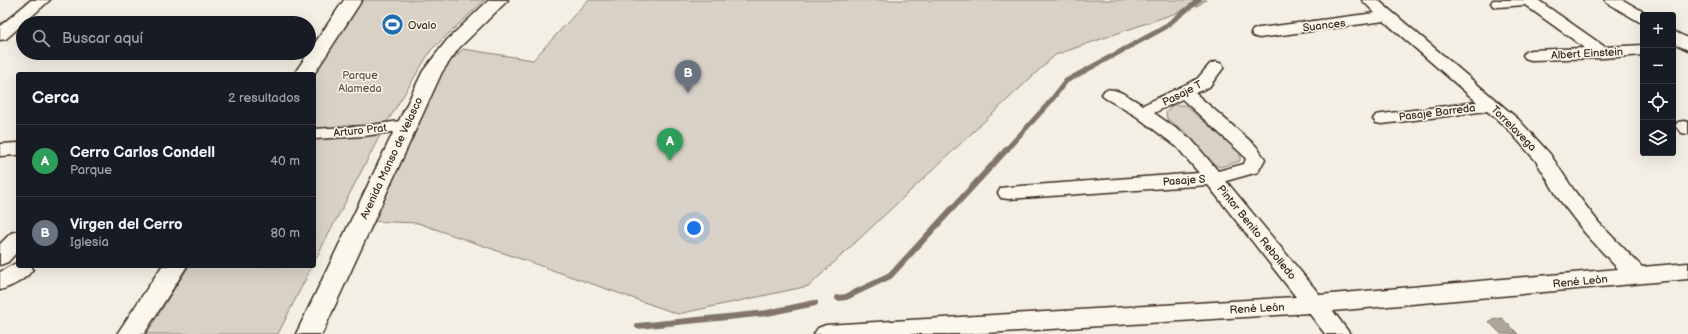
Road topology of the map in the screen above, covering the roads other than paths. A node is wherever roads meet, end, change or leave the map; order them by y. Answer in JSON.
{"nodes":[{"id":1,"x":41,"y":0,"type":"edge"},
{"id":2,"x":353,"y":0,"type":"edge"},
{"id":3,"x":499,"y":0,"type":"edge"},
{"id":4,"x":1369,"y":0,"type":"edge"},
{"id":5,"x":1528,"y":0,"type":"edge"},
{"id":6,"x":1612,"y":0,"type":"edge"},
{"id":7,"x":1498,"y":3,"type":"dead end"},
{"id":8,"x":22,"y":16,"type":"edge"},
{"id":9,"x":1389,"y":16,"type":"junction"},
{"id":10,"x":1640,"y":16,"type":"edge"},
{"id":11,"x":16,"y":21,"type":"edge"},
{"id":12,"x":1259,"y":33,"type":"dead end"},
{"id":13,"x":0,"y":35,"type":"edge"},
{"id":14,"x":1676,"y":38,"type":"edge"},
{"id":15,"x":1688,"y":46,"type":"edge"},
{"id":16,"x":1676,"y":48,"type":"edge"},
{"id":17,"x":1640,"y":50,"type":"edge"},
{"id":18,"x":1603,"y":53,"type":"junction"},
{"id":19,"x":316,"y":56,"type":"edge"},
{"id":20,"x":1531,"y":56,"type":"dead end"},
{"id":21,"x":313,"y":60,"type":"edge"},
{"id":22,"x":1216,"y":67,"type":"dead end"},
{"id":23,"x":305,"y":72,"type":"edge"},
{"id":24,"x":1184,"y":92,"type":"junction"},
{"id":25,"x":1112,"y":94,"type":"dead end"},
{"id":26,"x":1492,"y":105,"type":"junction"},
{"id":27,"x":1142,"y":112,"type":"junction"},
{"id":28,"x":1382,"y":119,"type":"dead end"},
{"id":29,"x":407,"y":125,"type":"junction"},
{"id":30,"x":316,"y":134,"type":"edge"},
{"id":31,"x":16,"y":149,"type":"edge"},
{"id":32,"x":0,"y":150,"type":"edge"},
{"id":33,"x":1213,"y":178,"type":"junction"},
{"id":34,"x":1008,"y":193,"type":"dead end"},
{"id":35,"x":16,"y":240,"type":"edge"},
{"id":36,"x":0,"y":256,"type":"edge"},
{"id":37,"x":174,"y":268,"type":"edge"},
{"id":38,"x":22,"y":269,"type":"dead end"},
{"id":39,"x":1688,"y":271,"type":"edge"},
{"id":40,"x":1637,"y":276,"type":"junction"},
{"id":41,"x":0,"y":282,"type":"edge"},
{"id":42,"x":1316,"y":304,"type":"junction"},
{"id":43,"x":130,"y":334,"type":"edge"},
{"id":44,"x":309,"y":334,"type":"edge"},
{"id":45,"x":826,"y":334,"type":"edge"},
{"id":46,"x":1338,"y":334,"type":"edge"}],
"edges":[{"from":1,"to":8,"type":"main road"},
{"from":2,"to":19,"type":"main road"},
{"from":3,"to":29,"type":"main road","name":"Avenida Manso de Velasco"},
{"from":4,"to":9,"type":"street","name":"Torrelavega"},
{"from":5,"to":7,"type":"street"},
{"from":5,"to":18,"type":"street"},
{"from":6,"to":10,"type":"street"},
{"from":9,"to":12,"type":"street","name":"Suances"},
{"from":9,"to":26,"type":"street","name":"Torrelavega"},
{"from":11,"to":13,"type":"main road"},
{"from":14,"to":15,"type":"street"},
{"from":15,"to":16,"type":"street"},
{"from":17,"to":18,"type":"street","name":"Albert Einstein"},
{"from":18,"to":20,"type":"street","name":"Albert Einstein"},
{"from":21,"to":23,"type":"main road"},
{"from":22,"to":24,"type":"street","name":"Pasaje T"},
{"from":24,"to":27,"type":"street","name":"Pasaje T"},
{"from":24,"to":33,"type":"street","name":"Pasaje S"},
{"from":25,"to":27,"type":"street","name":"Pintor Benito Rebolledo"},
{"from":26,"to":28,"type":"street","name":"Pasaje Barreda"},
{"from":26,"to":40,"type":"street","name":"Torrelavega"},
{"from":27,"to":33,"type":"street","name":"Pintor Benito Rebolledo"},
{"from":29,"to":30,"type":"street","name":"Arturo Prat"},
{"from":29,"to":44,"type":"main road","name":"Avenida Manso de Velasco"},
{"from":31,"to":32,"type":"street"},
{"from":33,"to":34,"type":"street","name":"Pasaje S"},
{"from":33,"to":42,"type":"street","name":"Pintor Benito Rebolledo"},
{"from":35,"to":36,"type":"street"},
{"from":37,"to":43,"type":"main road"},
{"from":38,"to":41,"type":"street"},
{"from":39,"to":40,"type":"street","name":"René León"},
{"from":40,"to":42,"type":"street","name":"René León"},
{"from":42,"to":45,"type":"street","name":"René León"},
{"from":42,"to":46,"type":"street","name":"Pintor Benito Rebolledo"}]}
